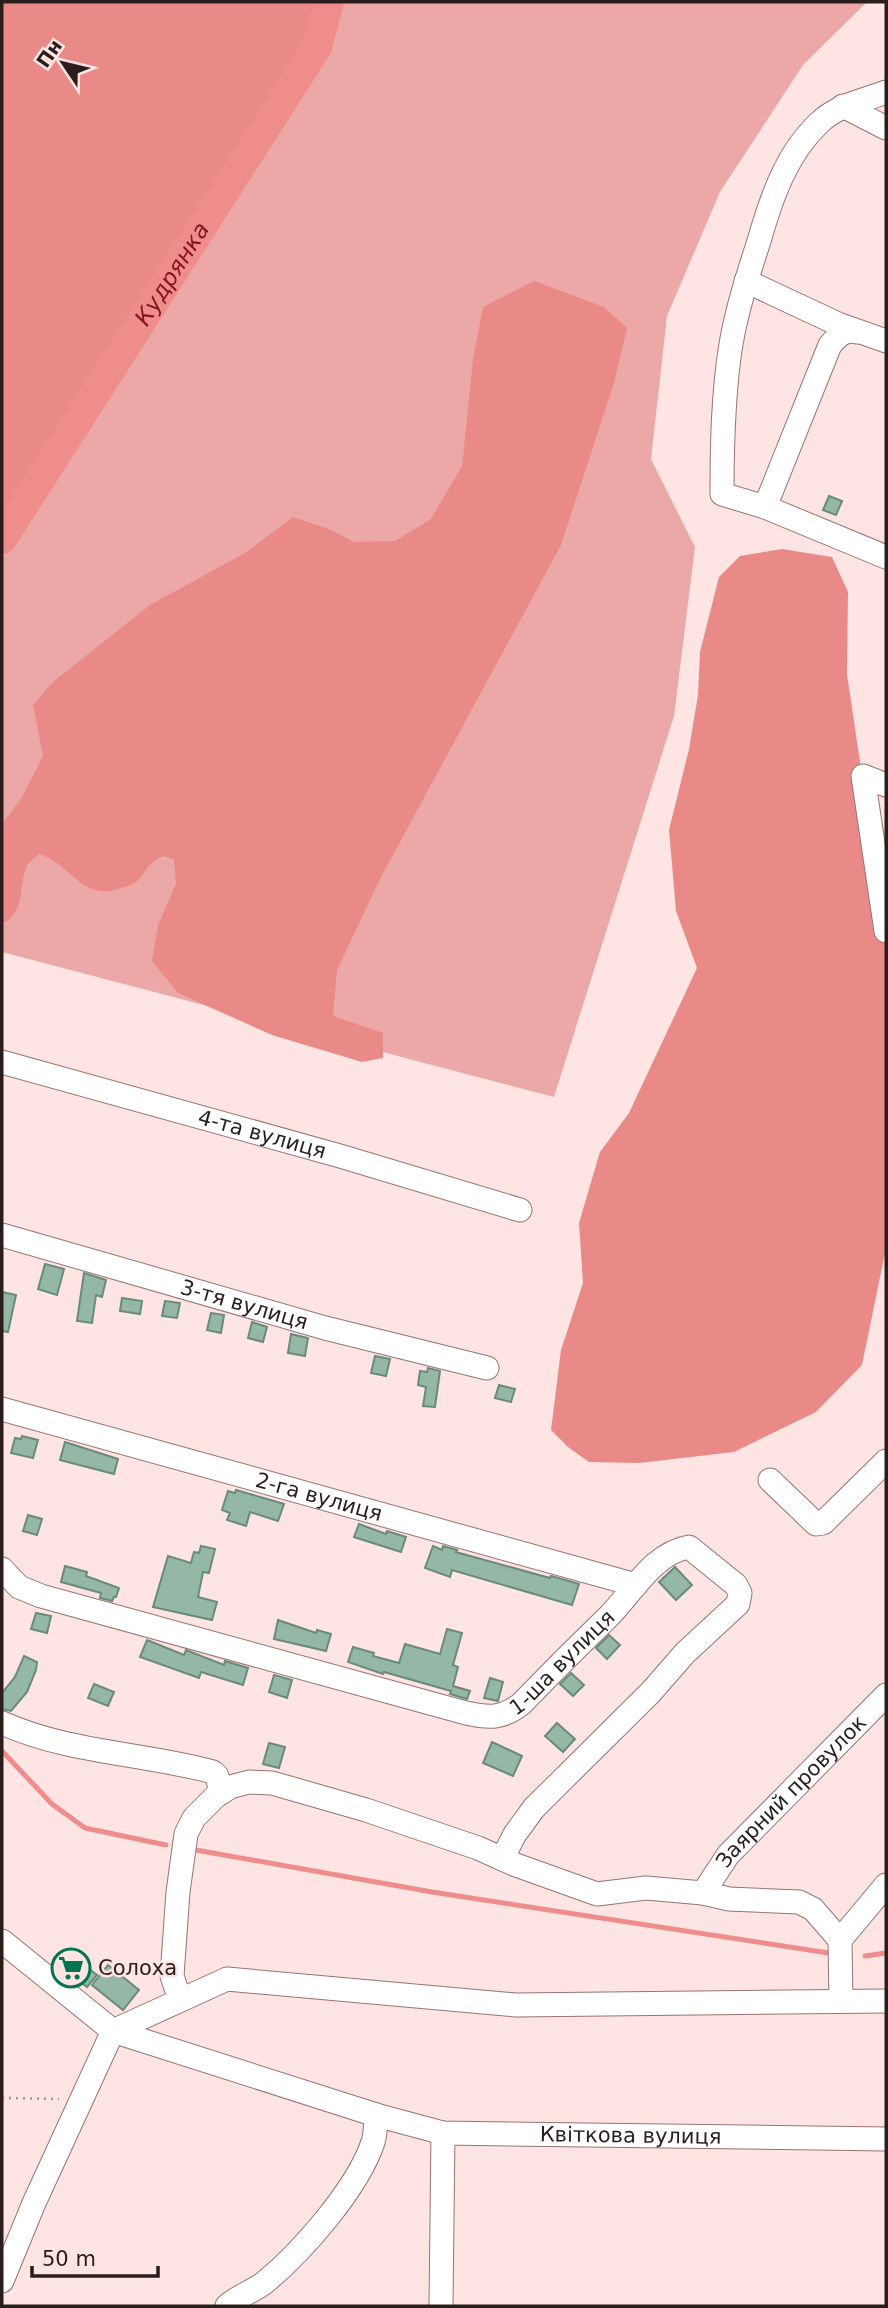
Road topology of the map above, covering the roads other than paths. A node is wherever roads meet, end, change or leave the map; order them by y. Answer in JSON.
{"nodes":[{"id":1,"x":886,"y":92,"type":"edge"},
{"id":2,"x":843,"y":106,"type":"junction"},
{"id":3,"x":886,"y":128,"type":"edge"},
{"id":4,"x":747,"y":281,"type":"junction"},
{"id":5,"x":857,"y":332,"type":"junction"},
{"id":6,"x":886,"y":341,"type":"edge"},
{"id":7,"x":765,"y":507,"type":"junction"},
{"id":8,"x":886,"y":557,"type":"edge"},
{"id":9,"x":886,"y":785,"type":"edge"},
{"id":10,"x":886,"y":931,"type":"edge"},
{"id":11,"x":2,"y":1062,"type":"edge"},
{"id":12,"x":520,"y":1210,"type":"dead end"},
{"id":13,"x":2,"y":1235,"type":"edge"},
{"id":14,"x":487,"y":1368,"type":"dead end"},
{"id":15,"x":2,"y":1409,"type":"edge"},
{"id":16,"x":886,"y":1461,"type":"edge"},
{"id":17,"x":770,"y":1480,"type":"dead end"},
{"id":18,"x":2,"y":1569,"type":"edge"},
{"id":19,"x":636,"y":1585,"type":"junction"},
{"id":20,"x":886,"y":1695,"type":"edge"},
{"id":21,"x":2,"y":1723,"type":"edge"},
{"id":22,"x":221,"y":1793,"type":"junction"},
{"id":23,"x":502,"y":1859,"type":"junction"},
{"id":24,"x":886,"y":1885,"type":"edge"},
{"id":25,"x":703,"y":1893,"type":"junction"},
{"id":26,"x":840,"y":1940,"type":"junction"},
{"id":27,"x":2,"y":1941,"type":"edge"},
{"id":28,"x":180,"y":2000,"type":"junction"},
{"id":29,"x":841,"y":2001,"type":"junction"},
{"id":30,"x":886,"y":2001,"type":"edge"},
{"id":31,"x":113,"y":2031,"type":"junction"},
{"id":32,"x":376,"y":2115,"type":"junction"},
{"id":33,"x":443,"y":2133,"type":"junction"},
{"id":34,"x":886,"y":2139,"type":"edge"},
{"id":35,"x":2,"y":2281,"type":"edge"},
{"id":36,"x":234,"y":2304,"type":"edge"},
{"id":37,"x":441,"y":2306,"type":"edge"}],
"edges":[{"from":1,"to":2,"type":"street"},
{"from":2,"to":3,"type":"street"},
{"from":2,"to":4,"type":"street"},
{"from":4,"to":5,"type":"street"},
{"from":4,"to":7,"type":"street"},
{"from":5,"to":6,"type":"street"},
{"from":5,"to":7,"type":"street"},
{"from":7,"to":8,"type":"street"},
{"from":9,"to":10,"type":"street"},
{"from":11,"to":12,"type":"street","name":"4-та вулиця"},
{"from":13,"to":14,"type":"street","name":"3-тя вулиця"},
{"from":15,"to":19,"type":"street","name":"2-га вулиця"},
{"from":16,"to":17,"type":"street"},
{"from":18,"to":19,"type":"street","name":"1-ша вулиця"},
{"from":19,"to":23,"type":"street","name":"1-ша вулиця"},
{"from":20,"to":25,"type":"street","name":"Заярний провулок"},
{"from":21,"to":22,"type":"street"},
{"from":22,"to":23,"type":"street"},
{"from":22,"to":28,"type":"street"},
{"from":23,"to":25,"type":"street"},
{"from":24,"to":26,"type":"street"},
{"from":25,"to":26,"type":"street"},
{"from":26,"to":29,"type":"street"},
{"from":27,"to":31,"type":"street"},
{"from":28,"to":29,"type":"street"},
{"from":28,"to":31,"type":"street"},
{"from":29,"to":30,"type":"street"},
{"from":31,"to":32,"type":"street","name":"Квіткова вулиця"},
{"from":31,"to":35,"type":"street"},
{"from":32,"to":33,"type":"street","name":"Квіткова вулиця"},
{"from":32,"to":36,"type":"street"},
{"from":33,"to":34,"type":"street","name":"Квіткова вулиця"},
{"from":33,"to":37,"type":"street"}]}
